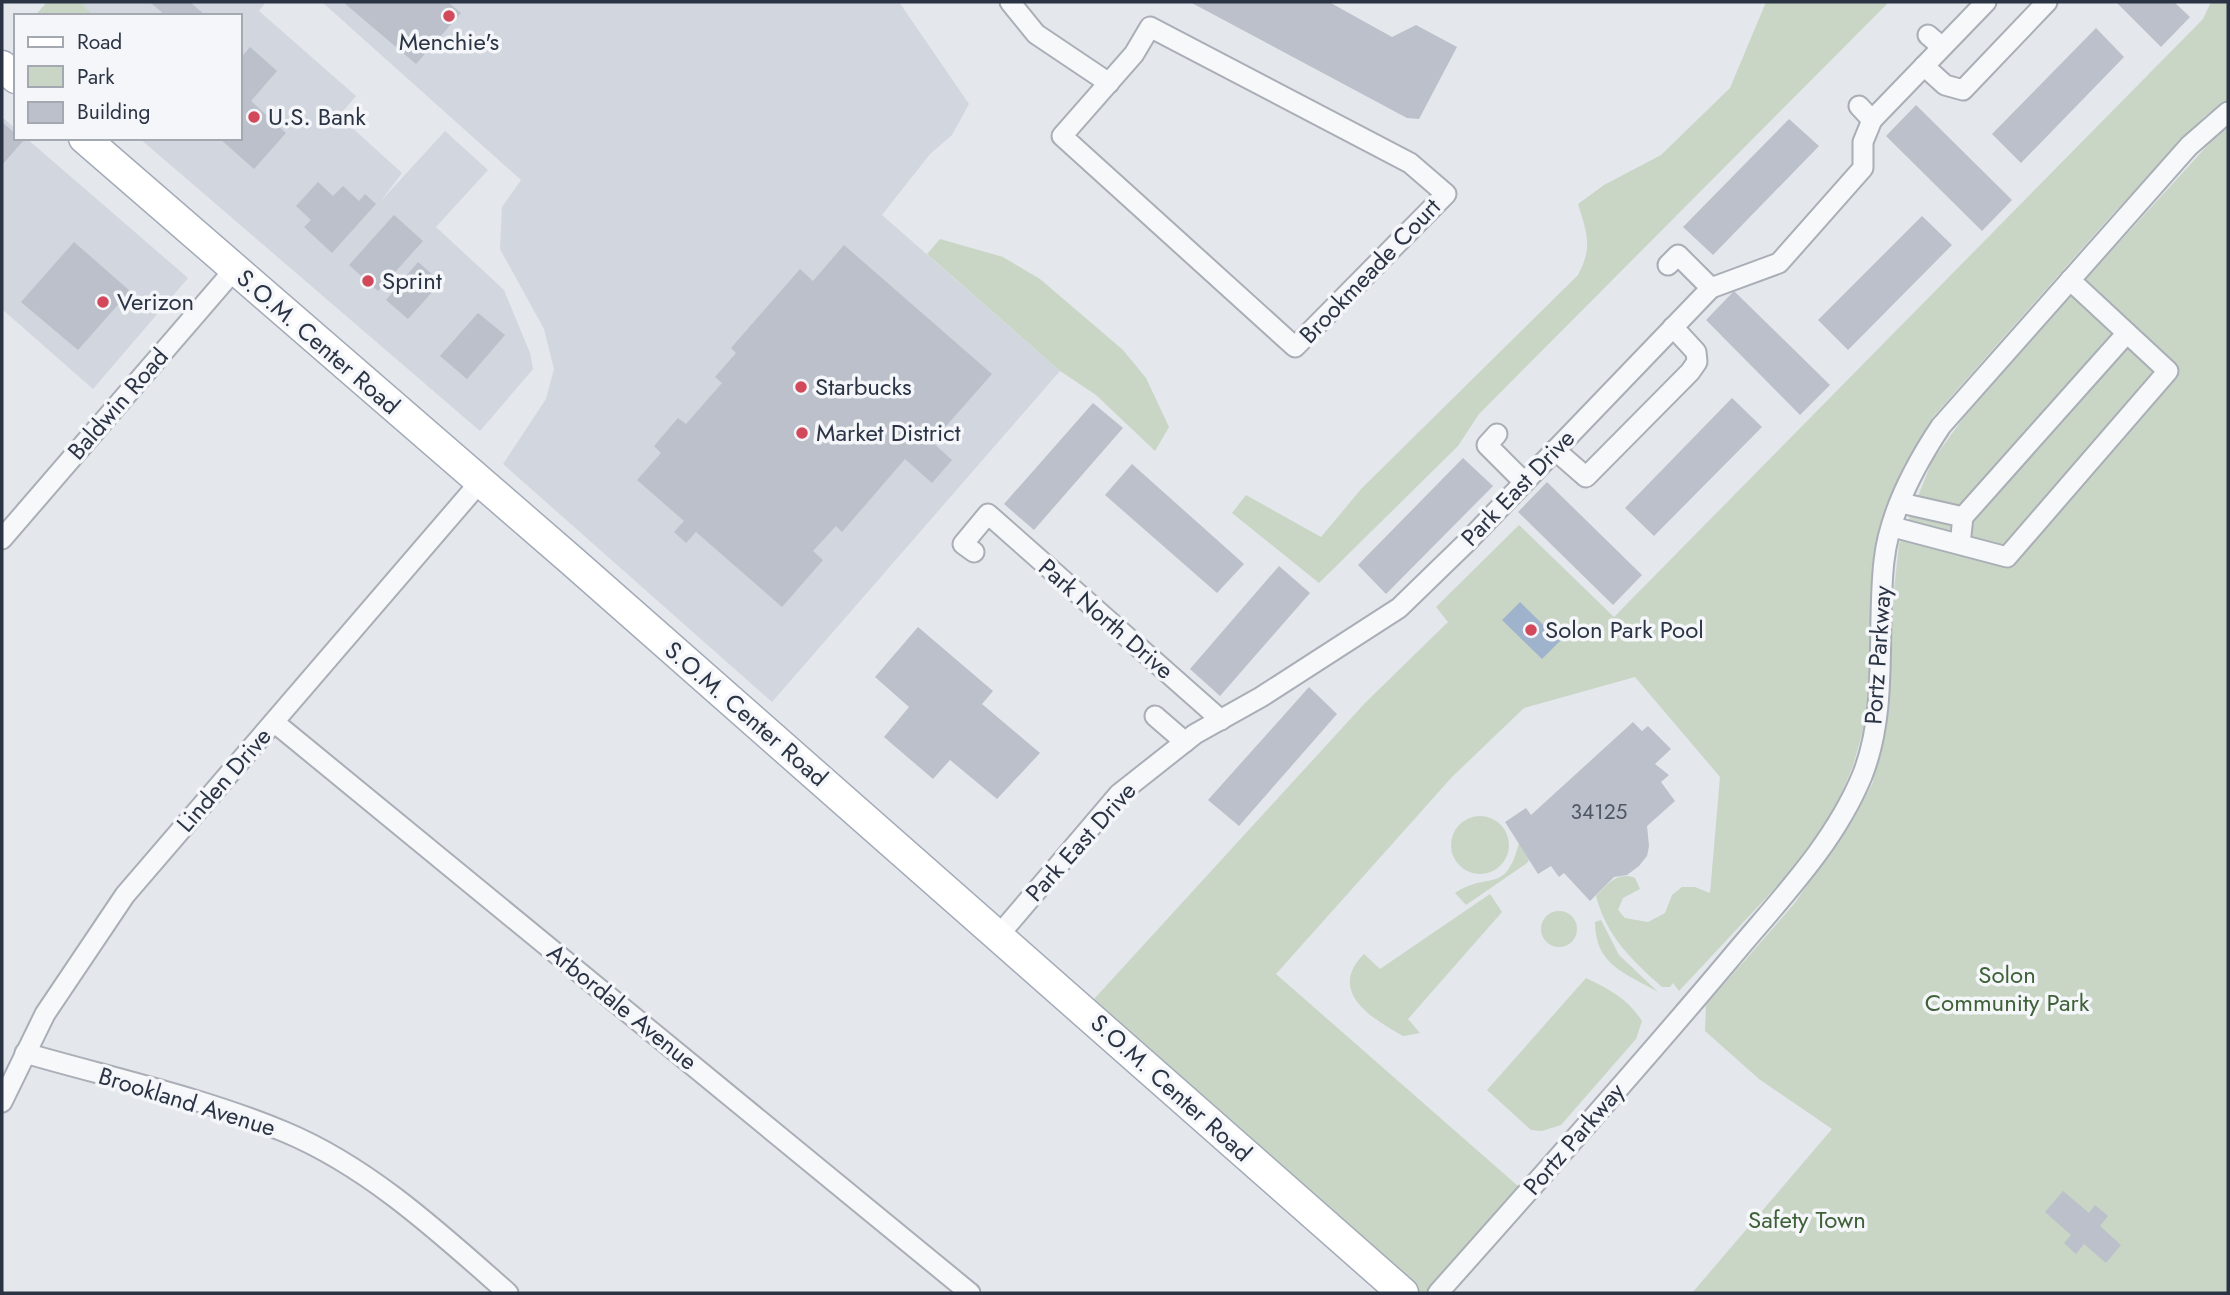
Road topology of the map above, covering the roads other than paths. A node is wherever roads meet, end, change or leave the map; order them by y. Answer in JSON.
{"nodes":[{"id":1,"x":1010,"y":2,"type":"edge"},
{"id":2,"x":1986,"y":2,"type":"edge"},
{"id":3,"x":2047,"y":2,"type":"edge"},
{"id":4,"x":1924,"y":66,"type":"junction"},
{"id":5,"x":1109,"y":83,"type":"junction"},
{"id":6,"x":2228,"y":112,"type":"edge"},
{"id":7,"x":86,"y":140,"type":"edge"},
{"id":8,"x":1668,"y":265,"type":"dead end"},
{"id":9,"x":234,"y":270,"type":"junction"},
{"id":10,"x":2070,"y":280,"type":"junction"},
{"id":11,"x":1711,"y":288,"type":"junction"},
{"id":12,"x":1673,"y":327,"type":"junction"},
{"id":13,"x":2127,"y":333,"type":"junction"},
{"id":14,"x":1497,"y":434,"type":"dead end"},
{"id":15,"x":1555,"y":450,"type":"junction"},
{"id":16,"x":480,"y":482,"type":"junction"},
{"id":17,"x":1524,"y":482,"type":"junction"},
{"id":18,"x":1901,"y":503,"type":"junction"},
{"id":19,"x":1963,"y":517,"type":"junction"},
{"id":20,"x":1893,"y":527,"type":"junction"},
{"id":21,"x":2,"y":539,"type":"edge"},
{"id":22,"x":1960,"y":544,"type":"junction"},
{"id":23,"x":974,"y":552,"type":"dead end"},
{"id":24,"x":1156,"y":716,"type":"dead end"},
{"id":25,"x":1221,"y":720,"type":"junction"},
{"id":26,"x":274,"y":722,"type":"junction"},
{"id":27,"x":1185,"y":742,"type":"junction"},
{"id":28,"x":999,"y":935,"type":"junction"},
{"id":29,"x":25,"y":1053,"type":"junction"},
{"id":30,"x":2,"y":1102,"type":"edge"},
{"id":31,"x":508,"y":1293,"type":"edge"},
{"id":32,"x":970,"y":1293,"type":"edge"},
{"id":33,"x":1403,"y":1293,"type":"edge"},
{"id":34,"x":1438,"y":1293,"type":"edge"}],
"edges":[{"from":1,"to":5,"type":"street"},
{"from":2,"to":4,"type":"street","name":"Park East Drive"},
{"from":3,"to":4,"type":"street"},
{"from":4,"to":11,"type":"street","name":"Park East Drive"},
{"from":5,"to":5,"type":"street","name":"Brookmeade Court"},
{"from":6,"to":10,"type":"street","name":"Portz Parkway"},
{"from":7,"to":9,"type":"main road","name":"S.O.M. Center Road"},
{"from":8,"to":11,"type":"street"},
{"from":9,"to":16,"type":"main road","name":"S.O.M. Center Road"},
{"from":9,"to":21,"type":"street","name":"Baldwin Road"},
{"from":10,"to":13,"type":"street"},
{"from":10,"to":18,"type":"street","name":"Portz Parkway"},
{"from":11,"to":12,"type":"street","name":"Park East Drive"},
{"from":12,"to":15,"type":"street","name":"Park East Drive"},
{"from":12,"to":15,"type":"street"},
{"from":13,"to":19,"type":"street"},
{"from":13,"to":22,"type":"street"},
{"from":14,"to":17,"type":"street"},
{"from":15,"to":17,"type":"street","name":"Park East Drive"},
{"from":16,"to":26,"type":"street","name":"Linden Drive"},
{"from":16,"to":28,"type":"main road","name":"S.O.M. Center Road"},
{"from":17,"to":25,"type":"street","name":"Park East Drive"},
{"from":18,"to":19,"type":"street"},
{"from":18,"to":20,"type":"street","name":"Portz Parkway"},
{"from":19,"to":22,"type":"street"},
{"from":20,"to":22,"type":"street"},
{"from":20,"to":34,"type":"street","name":"Portz Parkway"},
{"from":23,"to":25,"type":"street","name":"Park North Drive"},
{"from":24,"to":27,"type":"street"},
{"from":25,"to":27,"type":"street","name":"Park East Drive"},
{"from":26,"to":29,"type":"street","name":"Linden Drive"},
{"from":26,"to":32,"type":"street","name":"Arbordale Avenue"},
{"from":27,"to":28,"type":"street","name":"Park East Drive"},
{"from":28,"to":33,"type":"main road","name":"S.O.M. Center Road"},
{"from":29,"to":30,"type":"street","name":"Linden Drive"},
{"from":29,"to":31,"type":"street","name":"Brookland Avenue"}]}
